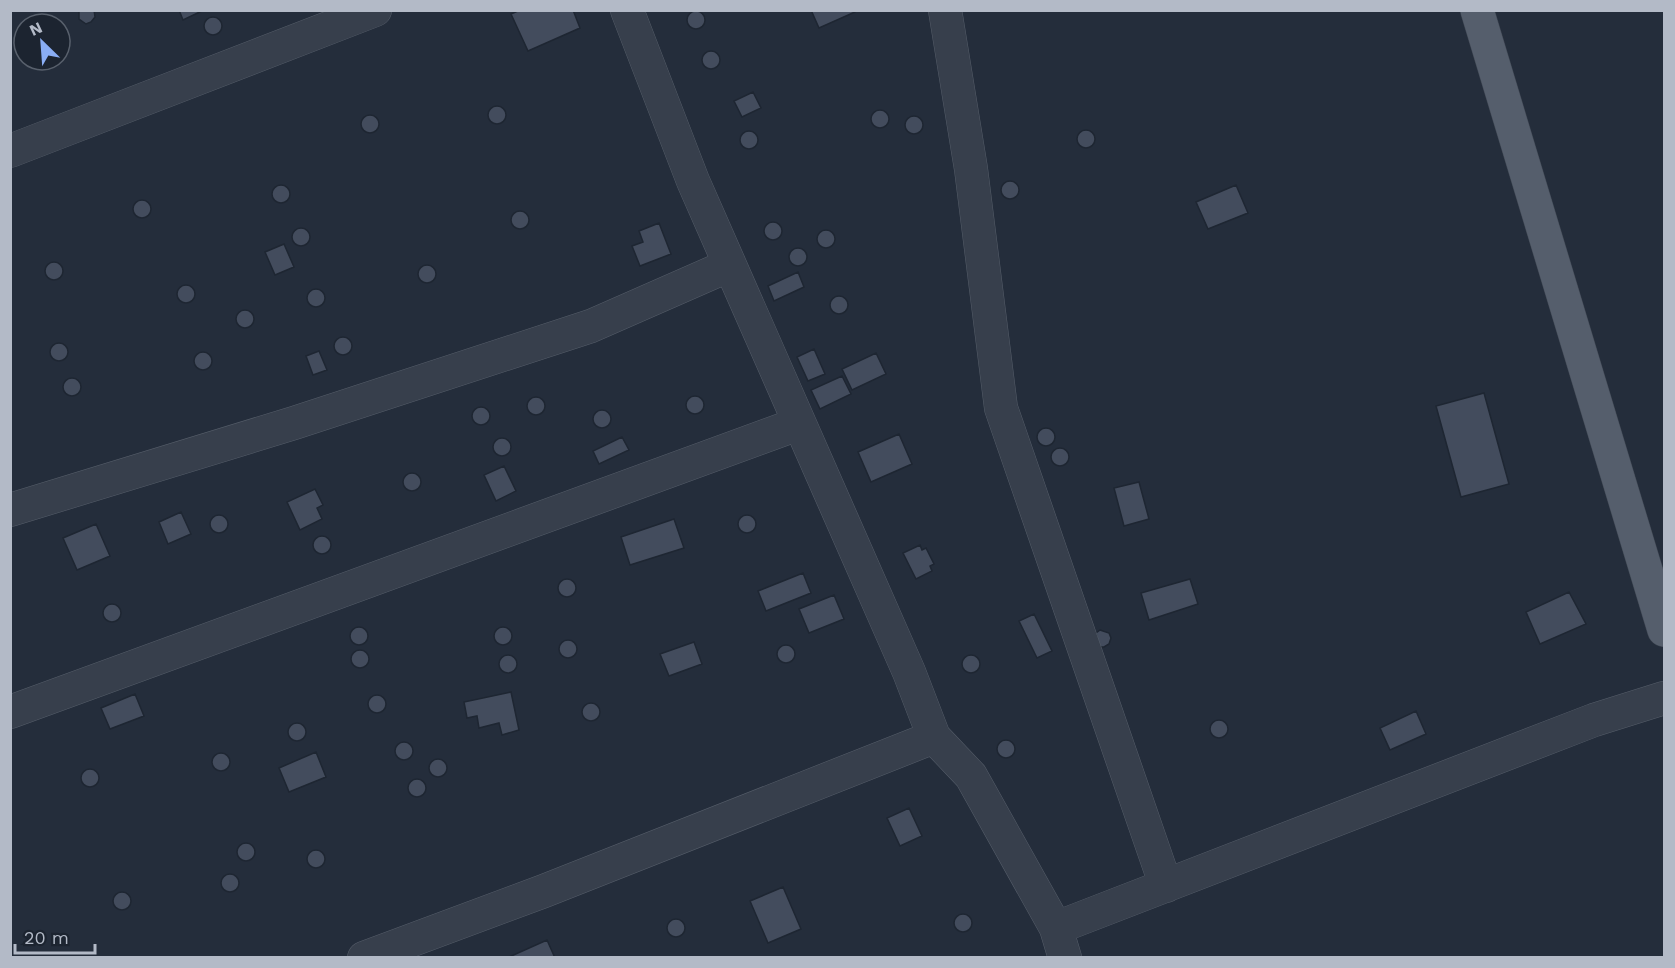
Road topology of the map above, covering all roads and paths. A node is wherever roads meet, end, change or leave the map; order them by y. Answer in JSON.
{"nodes":[{"id":1,"x":375,"y":10,"type":"edge"},
{"id":2,"x":627,"y":10,"type":"edge"},
{"id":3,"x":945,"y":10,"type":"edge"},
{"id":4,"x":1477,"y":10,"type":"edge"},
{"id":5,"x":10,"y":151,"type":"edge"},
{"id":6,"x":730,"y":265,"type":"junction"},
{"id":7,"x":798,"y":424,"type":"junction"},
{"id":8,"x":10,"y":510,"type":"edge"},
{"id":9,"x":1665,"y":630,"type":"edge"},
{"id":10,"x":1665,"y":698,"type":"edge"},
{"id":11,"x":10,"y":712,"type":"edge"},
{"id":12,"x":934,"y":736,"type":"junction"},
{"id":13,"x":1166,"y":886,"type":"junction"},
{"id":14,"x":1061,"y":943,"type":"edge"},
{"id":15,"x":364,"y":957,"type":"edge"}],
"edges":[{"from":1,"to":5,"type":"street"},
{"from":2,"to":6,"type":"street"},
{"from":3,"to":13,"type":"street"},
{"from":4,"to":9,"type":"main road"},
{"from":6,"to":7,"type":"street"},
{"from":6,"to":8,"type":"street"},
{"from":7,"to":11,"type":"street"},
{"from":7,"to":12,"type":"street"},
{"from":10,"to":13,"type":"street"},
{"from":12,"to":14,"type":"street"},
{"from":12,"to":15,"type":"street"},
{"from":13,"to":14,"type":"street"}]}
